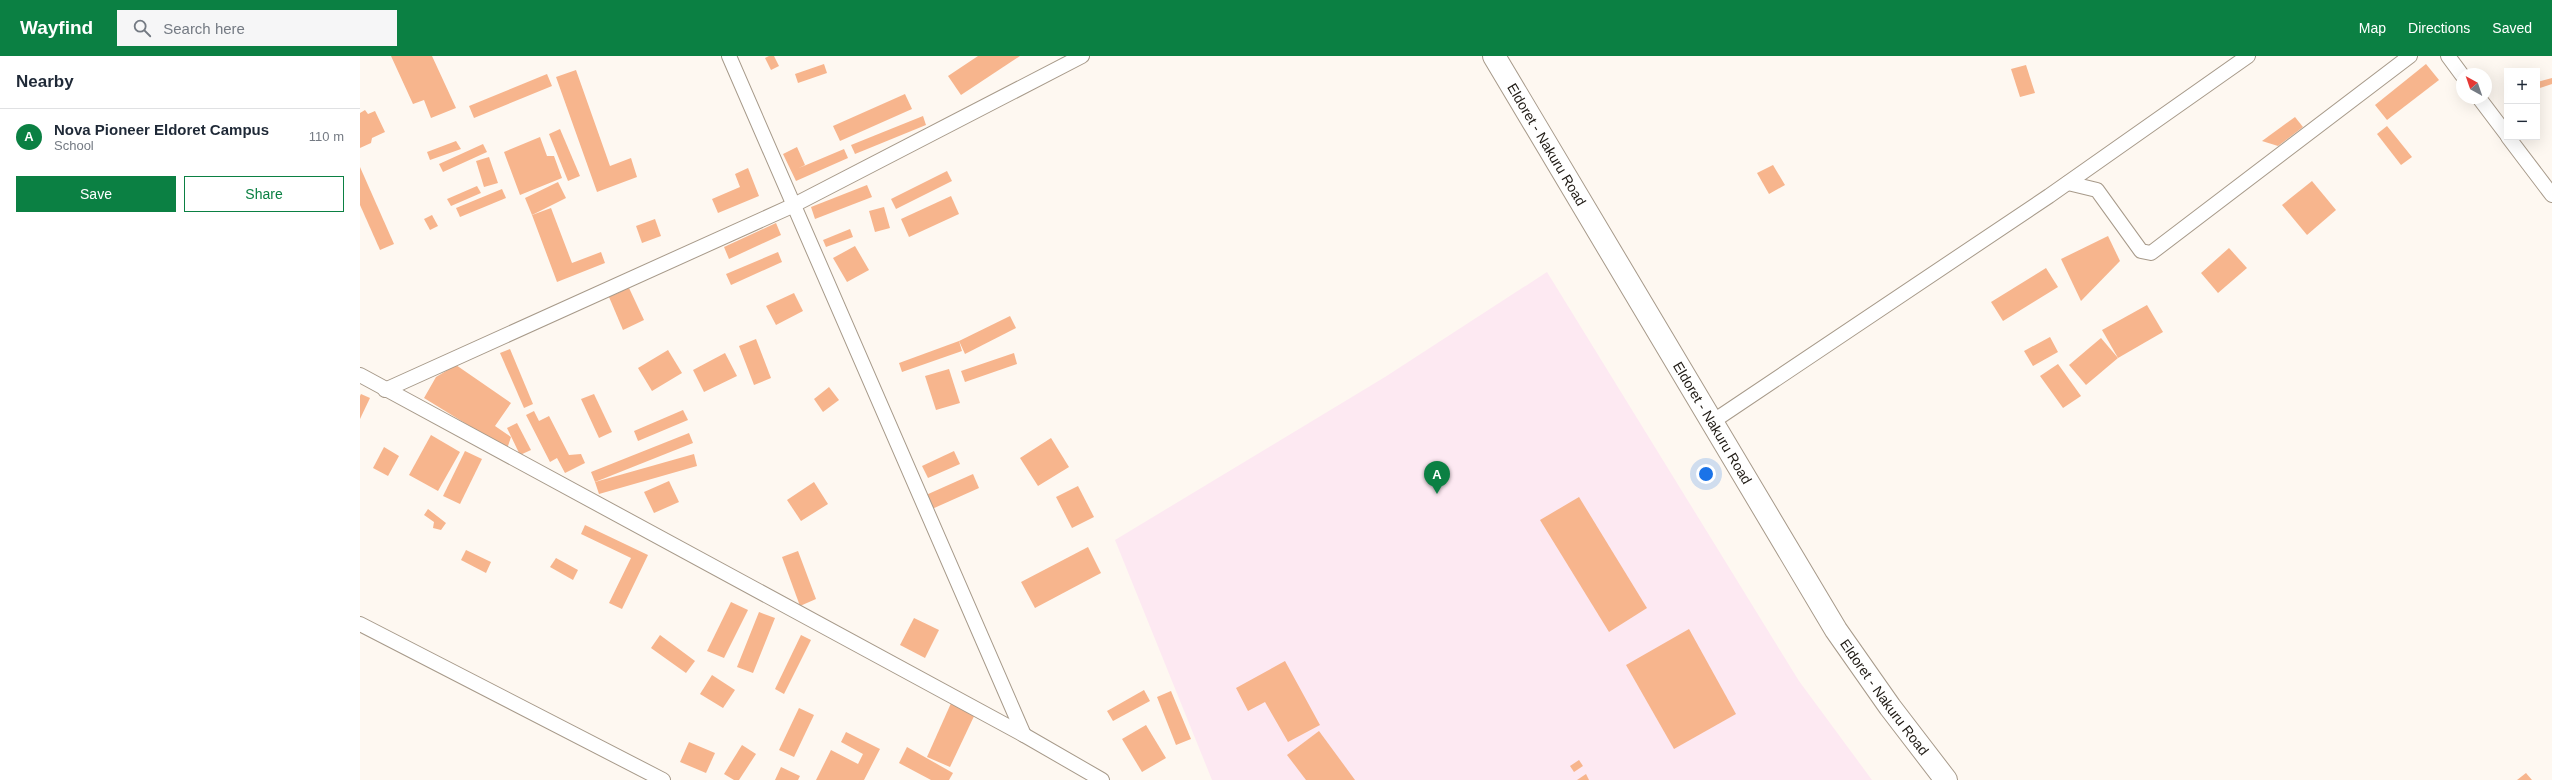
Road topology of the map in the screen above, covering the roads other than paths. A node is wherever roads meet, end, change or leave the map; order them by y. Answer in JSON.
{"nodes":[{"id":1,"x":729,"y":56,"type":"edge"},
{"id":2,"x":1082,"y":56,"type":"edge"},
{"id":3,"x":1494,"y":56,"type":"edge"},
{"id":4,"x":2248,"y":56,"type":"edge"},
{"id":5,"x":2410,"y":56,"type":"edge"},
{"id":6,"x":2448,"y":56,"type":"edge"},
{"id":7,"x":2457,"y":68,"type":"edge"},
{"id":8,"x":2484,"y":104,"type":"edge"},
{"id":9,"x":2504,"y":131,"type":"edge"},
{"id":10,"x":2511,"y":140,"type":"edge"},
{"id":11,"x":2068,"y":183,"type":"junction"},
{"id":12,"x":2552,"y":195,"type":"edge"},
{"id":13,"x":792,"y":206,"type":"junction"},
{"id":14,"x":360,"y":375,"type":"edge"},
{"id":15,"x":385,"y":390,"type":"junction"},
{"id":16,"x":1712,"y":422,"type":"junction"},
{"id":17,"x":360,"y":624,"type":"edge"},
{"id":18,"x":1024,"y":735,"type":"junction"},
{"id":19,"x":663,"y":780,"type":"edge"},
{"id":20,"x":1102,"y":780,"type":"edge"},
{"id":21,"x":1946,"y":780,"type":"edge"}],
"edges":[{"from":1,"to":13,"type":"street"},
{"from":2,"to":13,"type":"street"},
{"from":3,"to":16,"type":"highway","name":"Eldoret - Nakuru Road"},
{"from":4,"to":11,"type":"street"},
{"from":5,"to":11,"type":"street"},
{"from":6,"to":7,"type":"street"},
{"from":8,"to":9,"type":"street"},
{"from":10,"to":12,"type":"street"},
{"from":11,"to":16,"type":"street"},
{"from":13,"to":15,"type":"street"},
{"from":13,"to":18,"type":"street"},
{"from":14,"to":15,"type":"street"},
{"from":15,"to":18,"type":"street"},
{"from":16,"to":21,"type":"highway","name":"Eldoret - Nakuru Road"},
{"from":17,"to":19,"type":"street"},
{"from":18,"to":20,"type":"street"}]}
